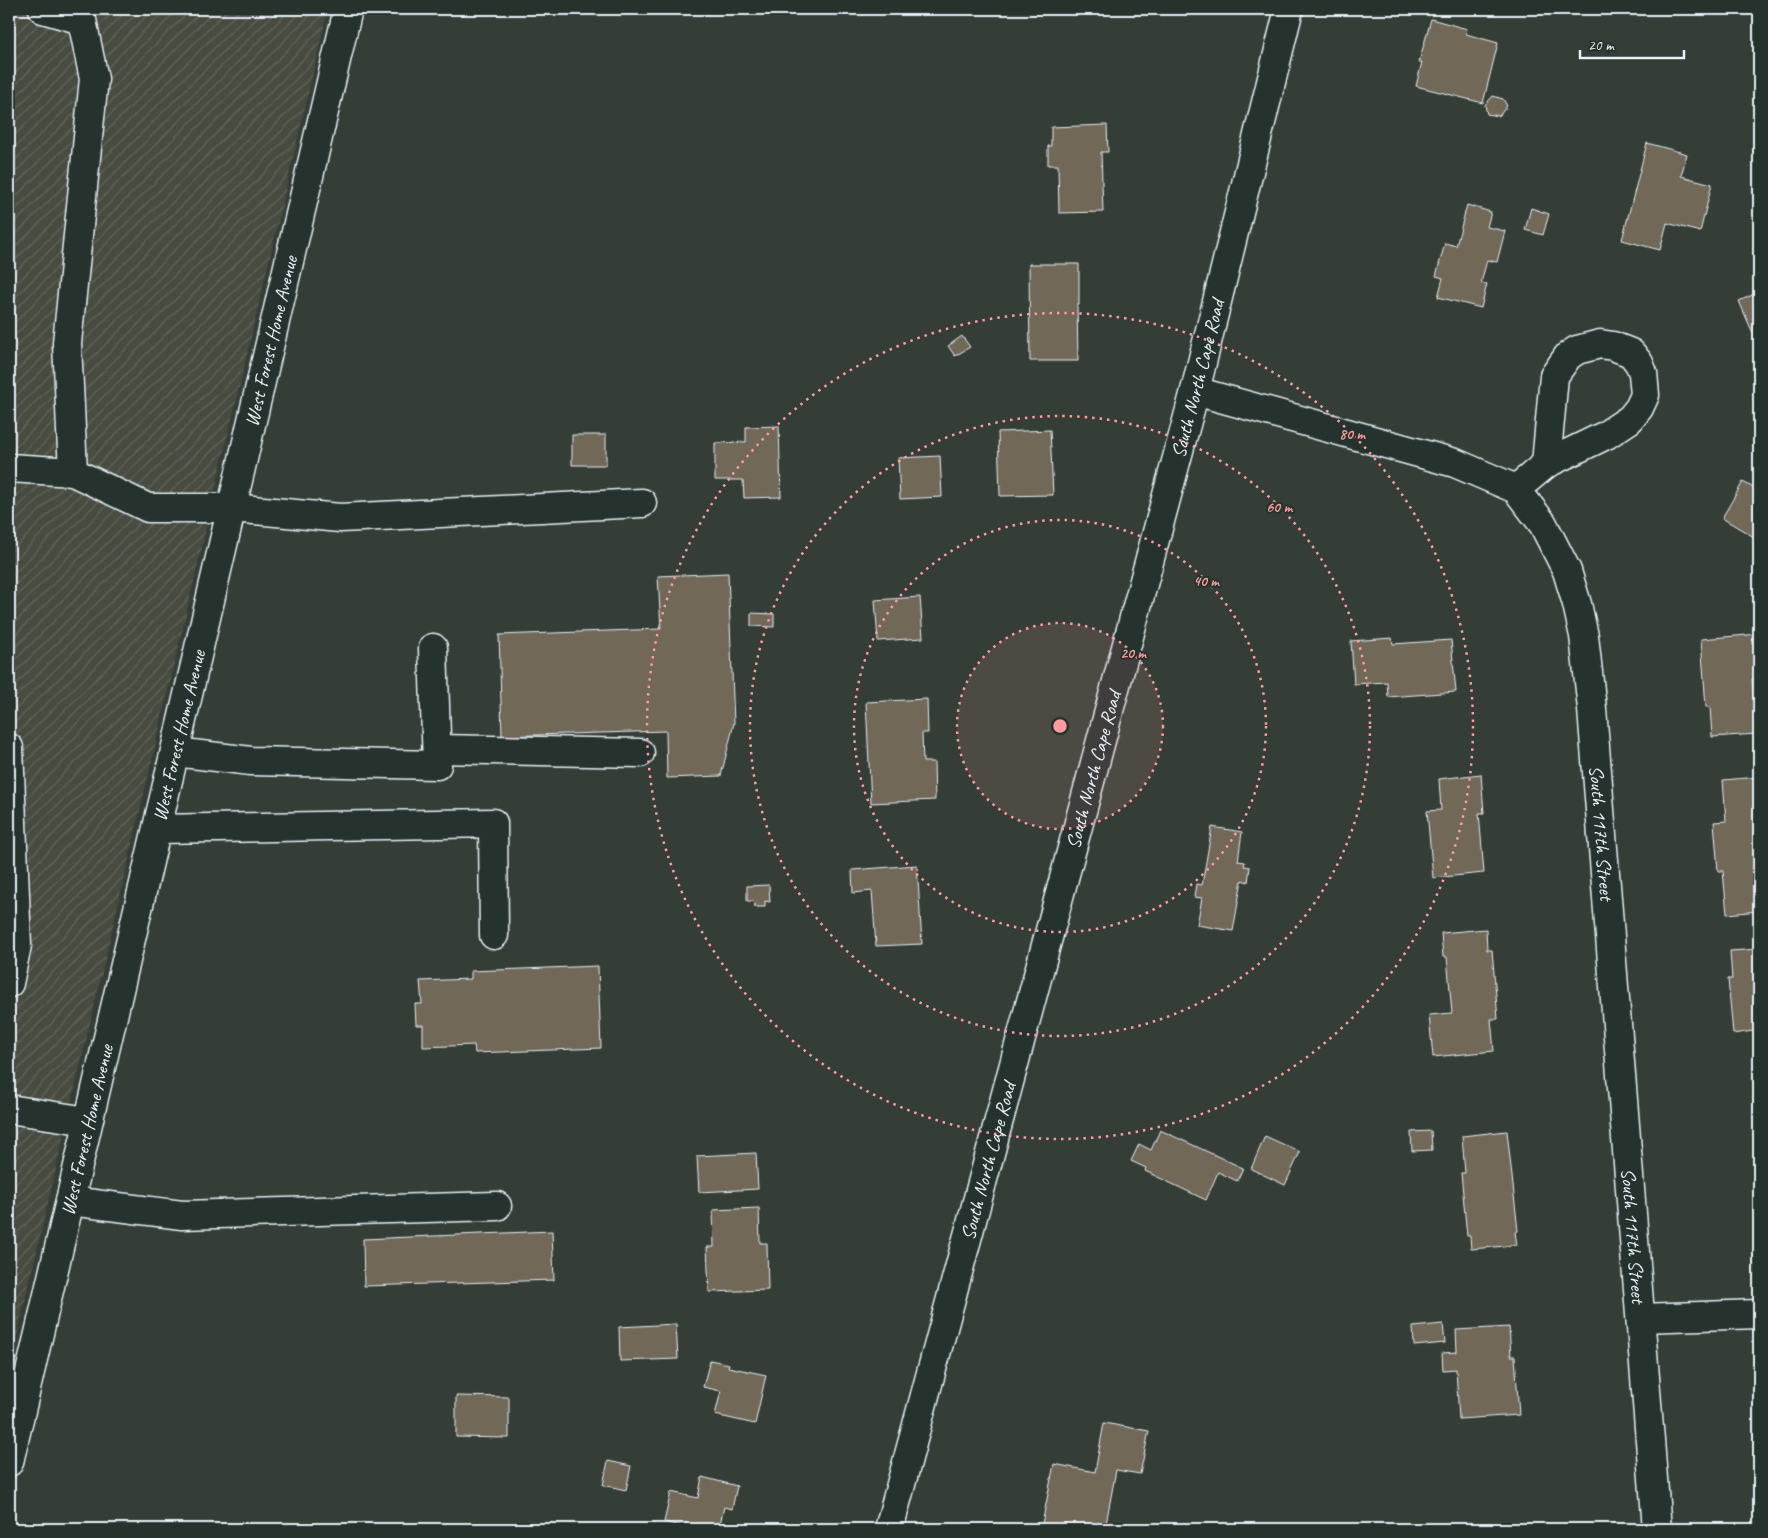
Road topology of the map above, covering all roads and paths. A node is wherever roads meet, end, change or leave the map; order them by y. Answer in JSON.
{"nodes":[{"id":1,"x":43,"y":9,"type":"edge"},
{"id":2,"x":348,"y":9,"type":"edge"},
{"id":3,"x":1289,"y":9,"type":"edge"},
{"id":4,"x":1195,"y":391,"type":"junction"},
{"id":5,"x":1546,"y":464,"type":"junction"},
{"id":6,"x":9,"y":468,"type":"edge"},
{"id":7,"x":74,"y":472,"type":"junction"},
{"id":8,"x":1516,"y":489,"type":"junction"},
{"id":9,"x":642,"y":503,"type":"dead end"},
{"id":10,"x":232,"y":508,"type":"junction"},
{"id":11,"x":433,"y":648,"type":"dead end"},
{"id":12,"x":9,"y":748,"type":"edge"},
{"id":13,"x":437,"y":750,"type":"junction"},
{"id":14,"x":175,"y":752,"type":"junction"},
{"id":15,"x":640,"y":753,"type":"dead end"},
{"id":16,"x":157,"y":829,"type":"junction"},
{"id":17,"x":494,"y":935,"type":"dead end"},
{"id":18,"x":9,"y":984,"type":"edge"},
{"id":19,"x":9,"y":1109,"type":"edge"},
{"id":20,"x":88,"y":1121,"type":"junction"},
{"id":21,"x":70,"y":1201,"type":"junction"},
{"id":22,"x":497,"y":1206,"type":"dead end"},
{"id":23,"x":1759,"y":1314,"type":"edge"},
{"id":24,"x":1642,"y":1318,"type":"junction"},
{"id":25,"x":9,"y":1462,"type":"edge"},
{"id":26,"x":889,"y":1529,"type":"edge"},
{"id":27,"x":1658,"y":1529,"type":"edge"}],
"edges":[{"from":1,"to":7,"type":"street"},
{"from":2,"to":10,"type":"street","name":"West Forest Home Avenue"},
{"from":3,"to":4,"type":"street","name":"South North Cape Road"},
{"from":4,"to":8,"type":"street","name":"South 117th Street"},
{"from":4,"to":26,"type":"street","name":"South North Cape Road"},
{"from":5,"to":5,"type":"street"},
{"from":5,"to":8,"type":"street"},
{"from":6,"to":7,"type":"street"},
{"from":7,"to":10,"type":"street"},
{"from":8,"to":24,"type":"street","name":"South 117th Street"},
{"from":9,"to":10,"type":"street"},
{"from":10,"to":14,"type":"street","name":"West Forest Home Avenue"},
{"from":11,"to":13,"type":"street"},
{"from":12,"to":18,"type":"street"},
{"from":13,"to":14,"type":"street"},
{"from":13,"to":15,"type":"street"},
{"from":14,"to":16,"type":"street","name":"West Forest Home Avenue"},
{"from":16,"to":17,"type":"street"},
{"from":16,"to":20,"type":"street","name":"West Forest Home Avenue"},
{"from":19,"to":20,"type":"street"},
{"from":20,"to":21,"type":"street","name":"West Forest Home Avenue"},
{"from":21,"to":22,"type":"street"},
{"from":21,"to":25,"type":"street","name":"West Forest Home Avenue"},
{"from":23,"to":24,"type":"street"},
{"from":24,"to":27,"type":"street","name":"South 117th Street"}]}
